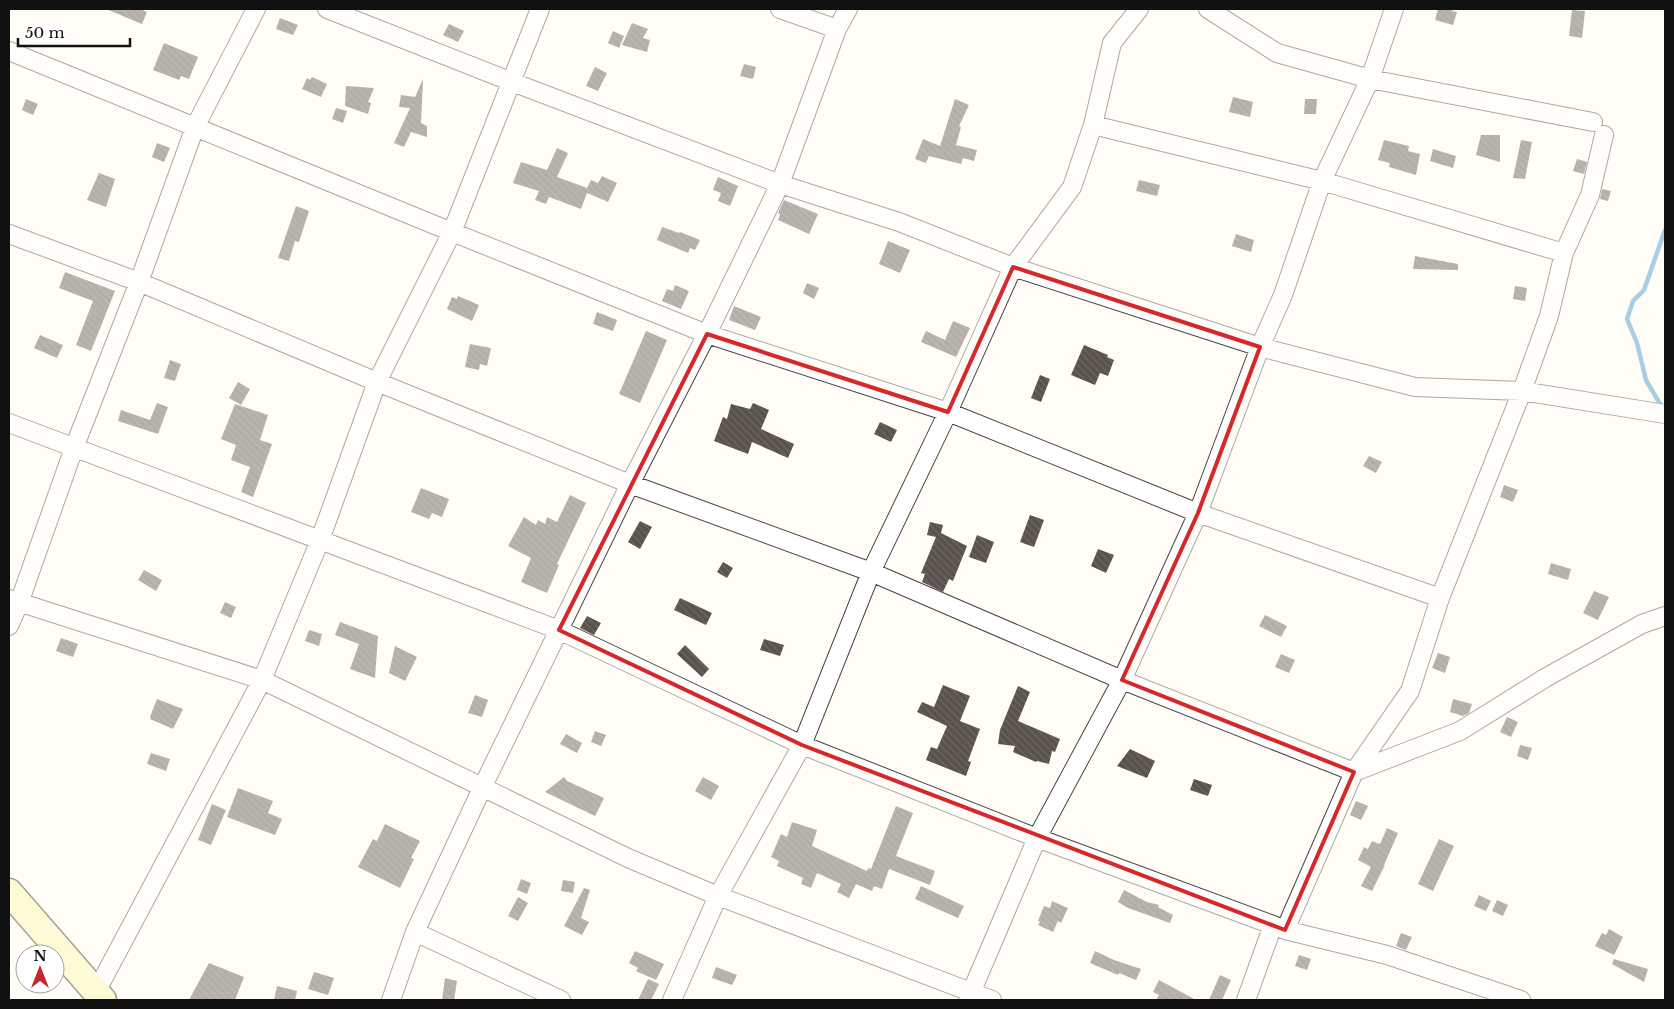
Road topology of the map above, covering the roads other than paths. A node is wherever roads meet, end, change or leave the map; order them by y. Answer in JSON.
{"nodes":[{"id":1,"x":256,"y":9,"type":"edge"},
{"id":2,"x":327,"y":9,"type":"edge"},
{"id":3,"x":540,"y":9,"type":"edge"},
{"id":4,"x":780,"y":9,"type":"edge"},
{"id":5,"x":848,"y":9,"type":"edge"},
{"id":6,"x":1139,"y":9,"type":"edge"},
{"id":7,"x":1208,"y":9,"type":"edge"},
{"id":8,"x":1394,"y":9,"type":"edge"},
{"id":9,"x":837,"y":29,"type":"junction"},
{"id":10,"x":9,"y":51,"type":"edge"},
{"id":11,"x":1370,"y":79,"type":"junction"},
{"id":12,"x":512,"y":82,"type":"junction"},
{"id":13,"x":1093,"y":125,"type":"junction"},
{"id":14,"x":195,"y":127,"type":"junction"},
{"id":15,"x":1322,"y":181,"type":"junction"},
{"id":16,"x":780,"y":184,"type":"junction"},
{"id":17,"x":452,"y":232,"type":"junction"},
{"id":18,"x":9,"y":234,"type":"edge"},
{"id":19,"x":1564,"y":253,"type":"junction"},
{"id":20,"x":1014,"y":267,"type":"junction"},
{"id":21,"x":139,"y":282,"type":"junction"},
{"id":22,"x":707,"y":334,"type":"junction"},
{"id":23,"x":1260,"y":347,"type":"junction"},
{"id":24,"x":377,"y":382,"type":"junction"},
{"id":25,"x":1522,"y":391,"type":"junction"},
{"id":26,"x":948,"y":412,"type":"junction"},
{"id":27,"x":1665,"y":414,"type":"edge"},
{"id":28,"x":9,"y":424,"type":"edge"},
{"id":29,"x":74,"y":448,"type":"junction"},
{"id":30,"x":630,"y":484,"type":"junction"},
{"id":31,"x":1198,"y":513,"type":"junction"},
{"id":32,"x":320,"y":540,"type":"junction"},
{"id":33,"x":871,"y":572,"type":"junction"},
{"id":34,"x":1440,"y":598,"type":"junction"},
{"id":35,"x":14,"y":601,"type":"edge"},
{"id":36,"x":1665,"y":616,"type":"edge"},
{"id":37,"x":9,"y":626,"type":"edge"},
{"id":38,"x":559,"y":630,"type":"junction"},
{"id":39,"x":262,"y":680,"type":"junction"},
{"id":40,"x":1122,"y":680,"type":"junction"},
{"id":41,"x":802,"y":745,"type":"junction"},
{"id":42,"x":1354,"y":772,"type":"junction"},
{"id":43,"x":482,"y":786,"type":"junction"},
{"id":44,"x":1037,"y":838,"type":"junction"},
{"id":45,"x":9,"y":892,"type":"edge"},
{"id":46,"x":718,"y":896,"type":"junction"},
{"id":47,"x":1279,"y":927,"type":"junction"},
{"id":48,"x":415,"y":932,"type":"junction"},
{"id":49,"x":1484,"y":994,"type":"edge"},
{"id":50,"x":100,"y":996,"type":"edge"},
{"id":51,"x":969,"y":996,"type":"edge"},
{"id":52,"x":391,"y":1000,"type":"edge"},
{"id":53,"x":561,"y":1000,"type":"edge"},
{"id":54,"x":672,"y":1000,"type":"edge"},
{"id":55,"x":992,"y":1000,"type":"edge"},
{"id":56,"x":1246,"y":1000,"type":"edge"},
{"id":57,"x":1521,"y":1000,"type":"edge"}],
"edges":[{"from":1,"to":14,"type":"street"},
{"from":2,"to":12,"type":"street"},
{"from":3,"to":12,"type":"street"},
{"from":4,"to":9,"type":"street"},
{"from":5,"to":9,"type":"street"},
{"from":6,"to":13,"type":"street"},
{"from":7,"to":11,"type":"street"},
{"from":8,"to":11,"type":"street"},
{"from":9,"to":16,"type":"street"},
{"from":10,"to":14,"type":"street"},
{"from":11,"to":15,"type":"street"},
{"from":11,"to":19,"type":"street"},
{"from":12,"to":16,"type":"street"},
{"from":12,"to":17,"type":"street"},
{"from":13,"to":15,"type":"street"},
{"from":13,"to":20,"type":"street"},
{"from":14,"to":17,"type":"street"},
{"from":14,"to":21,"type":"street"},
{"from":15,"to":19,"type":"street"},
{"from":15,"to":23,"type":"street"},
{"from":16,"to":20,"type":"street"},
{"from":16,"to":22,"type":"street"},
{"from":17,"to":22,"type":"street"},
{"from":17,"to":24,"type":"street"},
{"from":18,"to":21,"type":"street"},
{"from":19,"to":25,"type":"street"},
{"from":20,"to":23,"type":"street"},
{"from":20,"to":26,"type":"street"},
{"from":21,"to":24,"type":"street"},
{"from":21,"to":29,"type":"street"},
{"from":22,"to":26,"type":"street"},
{"from":22,"to":30,"type":"street"},
{"from":23,"to":25,"type":"street"},
{"from":23,"to":31,"type":"street"},
{"from":24,"to":30,"type":"street"},
{"from":24,"to":32,"type":"street"},
{"from":25,"to":27,"type":"street"},
{"from":25,"to":34,"type":"street"},
{"from":26,"to":31,"type":"street"},
{"from":26,"to":33,"type":"street"},
{"from":28,"to":29,"type":"street"},
{"from":29,"to":32,"type":"street"},
{"from":29,"to":35,"type":"street"},
{"from":30,"to":33,"type":"street"},
{"from":30,"to":38,"type":"street"},
{"from":31,"to":34,"type":"street"},
{"from":31,"to":40,"type":"street"},
{"from":32,"to":38,"type":"street"},
{"from":32,"to":39,"type":"street"},
{"from":33,"to":40,"type":"street"},
{"from":33,"to":41,"type":"street"},
{"from":34,"to":42,"type":"street"},
{"from":35,"to":37,"type":"street"},
{"from":35,"to":39,"type":"street"},
{"from":36,"to":42,"type":"street"},
{"from":38,"to":41,"type":"street"},
{"from":38,"to":43,"type":"street"},
{"from":39,"to":43,"type":"street"},
{"from":39,"to":50,"type":"street"},
{"from":40,"to":42,"type":"street"},
{"from":40,"to":44,"type":"street"},
{"from":41,"to":44,"type":"street"},
{"from":41,"to":46,"type":"street"},
{"from":42,"to":47,"type":"street"},
{"from":43,"to":46,"type":"street"},
{"from":43,"to":48,"type":"street"},
{"from":44,"to":47,"type":"street"},
{"from":44,"to":51,"type":"street"},
{"from":45,"to":50,"type":"street"},
{"from":46,"to":51,"type":"street"},
{"from":46,"to":54,"type":"street"},
{"from":47,"to":49,"type":"street"},
{"from":47,"to":56,"type":"street"},
{"from":48,"to":52,"type":"street"},
{"from":48,"to":53,"type":"street"},
{"from":49,"to":57,"type":"street"},
{"from":51,"to":55,"type":"street"}]}
